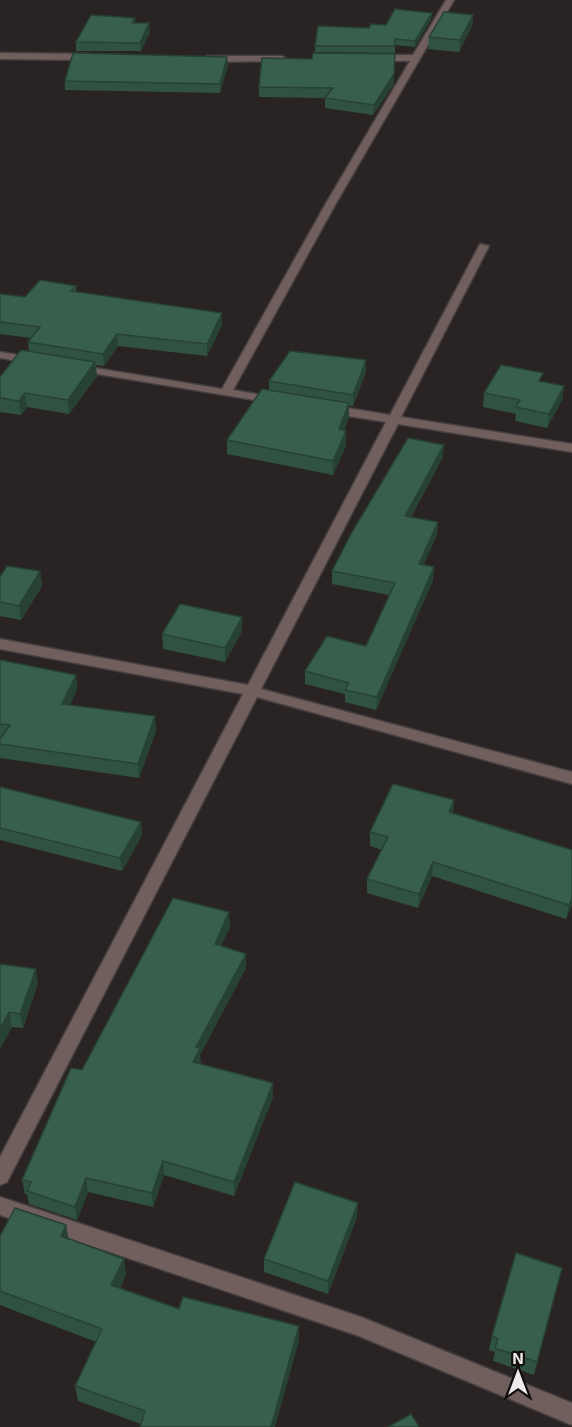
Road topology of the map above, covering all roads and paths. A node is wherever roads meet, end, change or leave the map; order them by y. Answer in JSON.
{"nodes":[{"id":1,"x":450,"y":0,"type":"edge"},
{"id":2,"x":0,"y":56,"type":"edge"},
{"id":3,"x":105,"y":57,"type":"edge"},
{"id":4,"x":199,"y":58,"type":"edge"},
{"id":5,"x":360,"y":58,"type":"edge"},
{"id":6,"x":417,"y":58,"type":"junction"},
{"id":7,"x":292,"y":59,"type":"edge"},
{"id":8,"x":484,"y":246,"type":"dead end"},
{"id":9,"x":0,"y":355,"type":"edge"},
{"id":10,"x":45,"y":363,"type":"edge"},
{"id":11,"x":68,"y":366,"type":"edge"},
{"id":12,"x":225,"y":393,"type":"junction"},
{"id":13,"x":292,"y":403,"type":"edge"},
{"id":14,"x":314,"y":407,"type":"edge"},
{"id":15,"x":392,"y":419,"type":"junction"},
{"id":16,"x":572,"y":448,"type":"edge"},
{"id":17,"x":0,"y":644,"type":"edge"},
{"id":18,"x":251,"y":691,"type":"junction"},
{"id":19,"x":572,"y":778,"type":"edge"},
{"id":20,"x":0,"y":1176,"type":"edge"},
{"id":21,"x":1,"y":1209,"type":"edge"},
{"id":22,"x":572,"y":1414,"type":"edge"}],
"edges":[{"from":1,"to":6,"type":"street"},
{"from":2,"to":3,"type":"street"},
{"from":4,"to":7,"type":"street"},
{"from":5,"to":6,"type":"street"},
{"from":6,"to":12,"type":"street"},
{"from":8,"to":15,"type":"street"},
{"from":9,"to":10,"type":"street"},
{"from":11,"to":12,"type":"street"},
{"from":12,"to":13,"type":"street"},
{"from":14,"to":15,"type":"street"},
{"from":15,"to":16,"type":"street"},
{"from":15,"to":18,"type":"street"},
{"from":17,"to":18,"type":"street"},
{"from":18,"to":19,"type":"street"},
{"from":18,"to":20,"type":"street"},
{"from":21,"to":22,"type":"street"}]}
